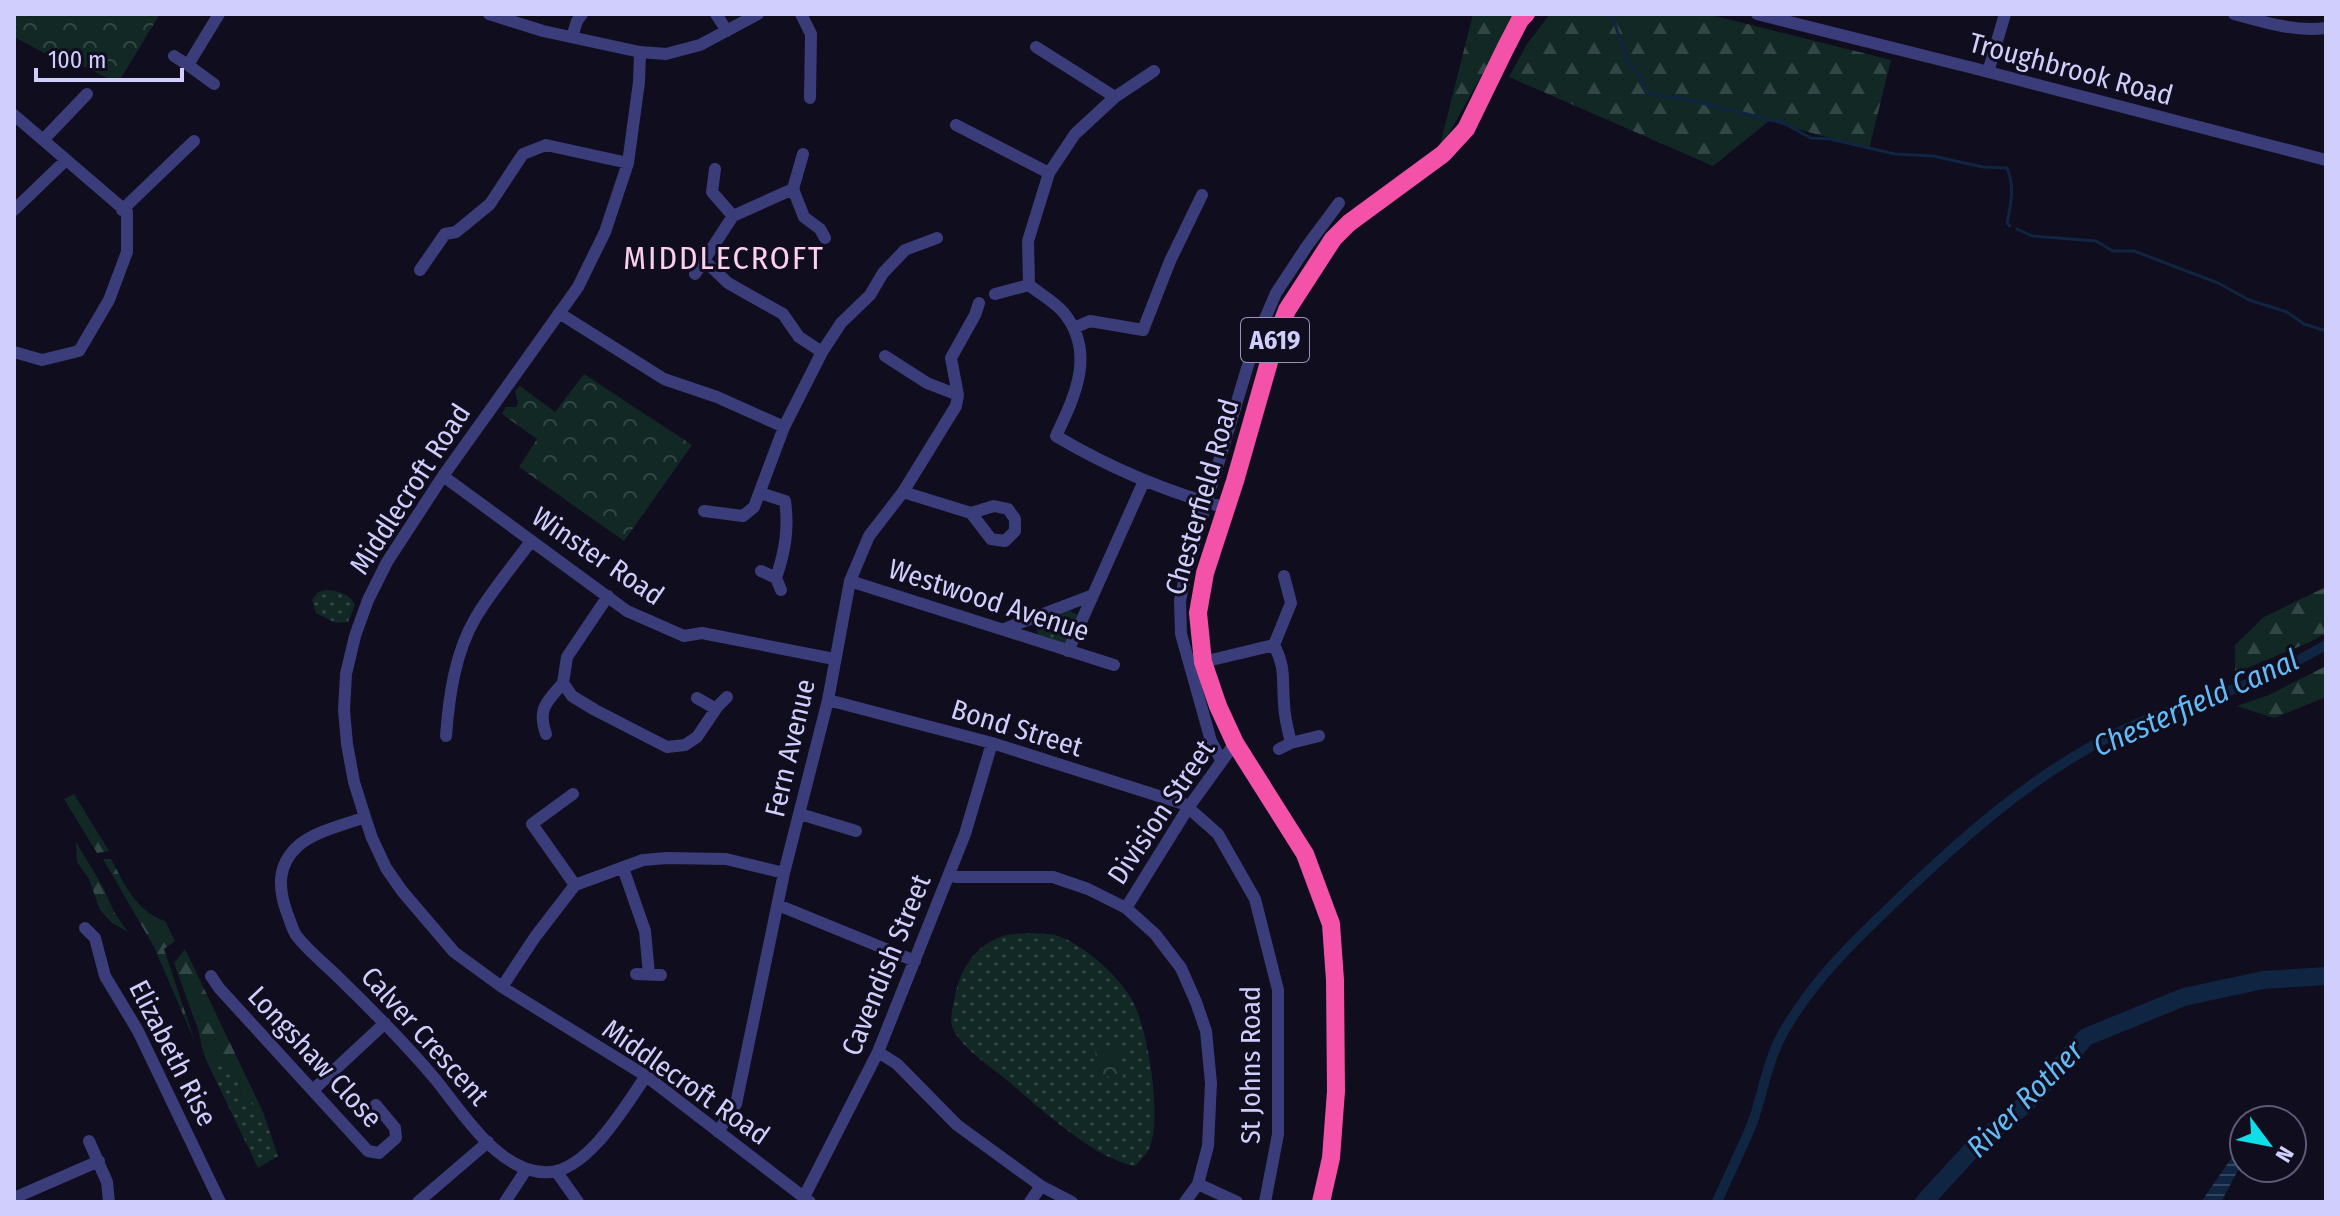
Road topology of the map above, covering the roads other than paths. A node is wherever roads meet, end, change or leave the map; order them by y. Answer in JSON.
{"nodes":[{"id":1,"x":219,"y":14,"type":"edge"},
{"id":2,"x":489,"y":14,"type":"edge"},
{"id":3,"x":582,"y":14,"type":"edge"},
{"id":4,"x":716,"y":14,"type":"edge"},
{"id":5,"x":758,"y":14,"type":"edge"},
{"id":6,"x":801,"y":14,"type":"edge"},
{"id":7,"x":1526,"y":14,"type":"edge"},
{"id":8,"x":1757,"y":14,"type":"edge"},
{"id":9,"x":2005,"y":14,"type":"edge"},
{"id":10,"x":2234,"y":14,"type":"edge"},
{"id":11,"x":2326,"y":28,"type":"edge"},
{"id":12,"x":727,"y":31,"type":"junction"},
{"id":13,"x":572,"y":37,"type":"junction"},
{"id":14,"x":1036,"y":47,"type":"dead end"},
{"id":15,"x":640,"y":52,"type":"junction"},
{"id":16,"x":174,"y":56,"type":"dead end"},
{"id":17,"x":188,"y":65,"type":"junction"},
{"id":18,"x":1154,"y":71,"type":"dead end"},
{"id":19,"x":1988,"y":72,"type":"junction"},
{"id":20,"x":214,"y":84,"type":"dead end"},
{"id":21,"x":87,"y":94,"type":"dead end"},
{"id":22,"x":1115,"y":97,"type":"junction"},
{"id":23,"x":810,"y":98,"type":"dead end"},
{"id":24,"x":14,"y":115,"type":"edge"},
{"id":25,"x":956,"y":125,"type":"dead end"},
{"id":26,"x":43,"y":140,"type":"junction"},
{"id":27,"x":194,"y":141,"type":"dead end"},
{"id":28,"x":803,"y":154,"type":"dead end"},
{"id":29,"x":2325,"y":156,"type":"edge"},
{"id":30,"x":66,"y":160,"type":"junction"},
{"id":31,"x":628,"y":163,"type":"junction"},
{"id":32,"x":715,"y":169,"type":"dead end"},
{"id":33,"x":1049,"y":173,"type":"junction"},
{"id":34,"x":793,"y":189,"type":"junction"},
{"id":35,"x":1202,"y":195,"type":"dead end"},
{"id":36,"x":1339,"y":203,"type":"dead end"},
{"id":37,"x":14,"y":210,"type":"edge"},
{"id":38,"x":124,"y":211,"type":"junction"},
{"id":39,"x":733,"y":216,"type":"junction"},
{"id":40,"x":825,"y":238,"type":"dead end"},
{"id":41,"x":937,"y":238,"type":"dead end"},
{"id":42,"x":704,"y":260,"type":"junction"},
{"id":43,"x":420,"y":270,"type":"dead end"},
{"id":44,"x":695,"y":274,"type":"dead end"},
{"id":45,"x":1029,"y":285,"type":"junction"},
{"id":46,"x":995,"y":294,"type":"dead end"},
{"id":47,"x":979,"y":303,"type":"dead end"},
{"id":48,"x":559,"y":313,"type":"junction"},
{"id":49,"x":1074,"y":328,"type":"junction"},
{"id":50,"x":1143,"y":330,"type":"junction"},
{"id":51,"x":1141,"y":345,"type":"dead end"},
{"id":52,"x":14,"y":352,"type":"edge"},
{"id":53,"x":822,"y":352,"type":"junction"},
{"id":54,"x":885,"y":356,"type":"dead end"},
{"id":55,"x":958,"y":395,"type":"junction"},
{"id":56,"x":784,"y":427,"type":"junction"},
{"id":57,"x":443,"y":476,"type":"junction"},
{"id":58,"x":1144,"y":481,"type":"junction"},
{"id":59,"x":903,"y":492,"type":"junction"},
{"id":60,"x":760,"y":493,"type":"junction"},
{"id":61,"x":1205,"y":502,"type":"junction"},
{"id":62,"x":1227,"y":508,"type":"junction"},
{"id":63,"x":704,"y":511,"type":"dead end"},
{"id":64,"x":971,"y":513,"type":"dead end"},
{"id":65,"x":531,"y":541,"type":"junction"},
{"id":66,"x":761,"y":571,"type":"dead end"},
{"id":67,"x":850,"y":581,"type":"junction"},
{"id":68,"x":1272,"y":589,"type":"dead end"},
{"id":69,"x":1093,"y":595,"type":"junction"},
{"id":70,"x":608,"y":596,"type":"junction"},
{"id":71,"x":1004,"y":629,"type":"junction"},
{"id":72,"x":1274,"y":645,"type":"junction"},
{"id":73,"x":1068,"y":651,"type":"junction"},
{"id":74,"x":834,"y":659,"type":"junction"},
{"id":75,"x":1203,"y":662,"type":"junction"},
{"id":76,"x":1114,"y":665,"type":"dead end"},
{"id":77,"x":563,"y":683,"type":"junction"},
{"id":78,"x":727,"y":697,"type":"dead end"},
{"id":79,"x":697,"y":698,"type":"dead end"},
{"id":80,"x":828,"y":700,"type":"junction"},
{"id":81,"x":716,"y":709,"type":"junction"},
{"id":82,"x":546,"y":734,"type":"dead end"},
{"id":83,"x":446,"y":736,"type":"dead end"},
{"id":84,"x":1319,"y":736,"type":"dead end"},
{"id":85,"x":992,"y":743,"type":"junction"},
{"id":86,"x":1235,"y":743,"type":"junction"},
{"id":87,"x":1221,"y":760,"type":"junction"},
{"id":88,"x":573,"y":794,"type":"dead end"},
{"id":89,"x":1188,"y":808,"type":"junction"},
{"id":90,"x":800,"y":814,"type":"junction"},
{"id":91,"x":365,"y":817,"type":"junction"},
{"id":92,"x":856,"y":831,"type":"dead end"},
{"id":93,"x":623,"y":868,"type":"junction"},
{"id":94,"x":784,"y":873,"type":"junction"},
{"id":95,"x":949,"y":875,"type":"junction"},
{"id":96,"x":575,"y":885,"type":"junction"},
{"id":97,"x":778,"y":905,"type":"junction"},
{"id":98,"x":1126,"y":908,"type":"junction"},
{"id":99,"x":85,"y":928,"type":"dead end"},
{"id":100,"x":915,"y":961,"type":"junction"},
{"id":101,"x":649,"y":974,"type":"dead end"},
{"id":102,"x":211,"y":976,"type":"dead end"},
{"id":103,"x":502,"y":987,"type":"junction"},
{"id":104,"x":385,"y":1023,"type":"junction"},
{"id":105,"x":878,"y":1052,"type":"junction"},
{"id":106,"x":646,"y":1076,"type":"junction"},
{"id":107,"x":313,"y":1090,"type":"junction"},
{"id":108,"x":376,"y":1105,"type":"dead end"},
{"id":109,"x":718,"y":1132,"type":"junction"},
{"id":110,"x":89,"y":1141,"type":"dead end"},
{"id":111,"x":488,"y":1142,"type":"junction"},
{"id":112,"x":99,"y":1161,"type":"junction"},
{"id":113,"x":526,"y":1170,"type":"junction"},
{"id":114,"x":556,"y":1171,"type":"junction"},
{"id":115,"x":1198,"y":1184,"type":"junction"},
{"id":116,"x":1041,"y":1186,"type":"junction"},
{"id":117,"x":14,"y":1198,"type":"edge"},
{"id":118,"x":807,"y":1200,"type":"edge"},
{"id":119,"x":109,"y":1202,"type":"edge"},
{"id":120,"x":220,"y":1202,"type":"edge"},
{"id":121,"x":418,"y":1202,"type":"edge"},
{"id":122,"x":505,"y":1202,"type":"edge"},
{"id":123,"x":578,"y":1202,"type":"edge"},
{"id":124,"x":1030,"y":1202,"type":"edge"},
{"id":125,"x":1072,"y":1202,"type":"edge"},
{"id":126,"x":1185,"y":1202,"type":"edge"},
{"id":127,"x":1237,"y":1202,"type":"edge"},
{"id":128,"x":1265,"y":1202,"type":"edge"},
{"id":129,"x":1321,"y":1202,"type":"edge"}],
"edges":[{"from":1,"to":17,"type":"street"},
{"from":2,"to":13,"type":"street"},
{"from":3,"to":13,"type":"street"},
{"from":4,"to":12,"type":"street"},
{"from":5,"to":12,"type":"street"},
{"from":6,"to":23,"type":"street"},
{"from":7,"to":62,"type":"highway","name":"Chesterfield Road","number":"A619"},
{"from":8,"to":19,"type":"street","name":"Troughbrook Road"},
{"from":9,"to":19,"type":"street"},
{"from":10,"to":11,"type":"street"},
{"from":12,"to":15,"type":"street"},
{"from":13,"to":15,"type":"street"},
{"from":14,"to":22,"type":"street"},
{"from":15,"to":31,"type":"street","name":"Middlecroft Road"},
{"from":16,"to":17,"type":"street"},
{"from":17,"to":20,"type":"street"},
{"from":18,"to":22,"type":"street"},
{"from":19,"to":29,"type":"street","name":"Troughbrook Road"},
{"from":21,"to":26,"type":"street"},
{"from":22,"to":33,"type":"street"},
{"from":24,"to":26,"type":"street"},
{"from":25,"to":33,"type":"street"},
{"from":26,"to":30,"type":"street"},
{"from":27,"to":38,"type":"street"},
{"from":28,"to":34,"type":"street"},
{"from":30,"to":37,"type":"street"},
{"from":30,"to":38,"type":"street"},
{"from":31,"to":43,"type":"street"},
{"from":31,"to":48,"type":"street","name":"Middlecroft Road"},
{"from":32,"to":39,"type":"street"},
{"from":33,"to":45,"type":"street"},
{"from":34,"to":39,"type":"street"},
{"from":34,"to":40,"type":"street"},
{"from":35,"to":50,"type":"street"},
{"from":36,"to":61,"type":"street","name":"Chesterfield Road"},
{"from":38,"to":52,"type":"street"},
{"from":39,"to":42,"type":"street"},
{"from":41,"to":53,"type":"street"},
{"from":42,"to":44,"type":"street"},
{"from":42,"to":53,"type":"street"},
{"from":45,"to":46,"type":"street"},
{"from":45,"to":49,"type":"street"},
{"from":47,"to":55,"type":"street"},
{"from":48,"to":56,"type":"street"},
{"from":48,"to":57,"type":"street","name":"Middlecroft Road"},
{"from":49,"to":50,"type":"street"},
{"from":49,"to":58,"type":"street"},
{"from":50,"to":51,"type":"street"},
{"from":53,"to":56,"type":"street"},
{"from":54,"to":55,"type":"street"},
{"from":55,"to":59,"type":"street","name":"Fern Avenue"},
{"from":56,"to":60,"type":"street"},
{"from":57,"to":65,"type":"street","name":"Winster Road"},
{"from":57,"to":91,"type":"street","name":"Middlecroft Road"},
{"from":58,"to":61,"type":"street"},
{"from":58,"to":69,"type":"street"},
{"from":59,"to":64,"type":"street"},
{"from":59,"to":67,"type":"street","name":"Fern Avenue"},
{"from":60,"to":63,"type":"street"},
{"from":60,"to":66,"type":"street"},
{"from":61,"to":62,"type":"street"},
{"from":61,"to":87,"type":"street","name":"Chesterfield Road"},
{"from":62,"to":75,"type":"highway","name":"Chesterfield Road","number":"A619"},
{"from":65,"to":70,"type":"street","name":"Winster Road"},
{"from":65,"to":83,"type":"street"},
{"from":67,"to":71,"type":"street","name":"Westwood Avenue"},
{"from":67,"to":74,"type":"street","name":"Fern Avenue"},
{"from":68,"to":72,"type":"street"},
{"from":69,"to":71,"type":"street"},
{"from":69,"to":73,"type":"street"},
{"from":70,"to":74,"type":"street","name":"Winster Road"},
{"from":70,"to":77,"type":"street"},
{"from":71,"to":73,"type":"street","name":"Westwood Avenue"},
{"from":72,"to":75,"type":"street"},
{"from":72,"to":84,"type":"street"},
{"from":73,"to":76,"type":"street","name":"Westwood Avenue"},
{"from":74,"to":80,"type":"street","name":"Fern Avenue"},
{"from":75,"to":86,"type":"highway","name":"Chesterfield Road","number":"A619"},
{"from":77,"to":81,"type":"street"},
{"from":77,"to":82,"type":"street"},
{"from":78,"to":81,"type":"street"},
{"from":79,"to":81,"type":"street"},
{"from":80,"to":85,"type":"street","name":"Bond Street"},
{"from":80,"to":90,"type":"street","name":"Fern Avenue"},
{"from":85,"to":89,"type":"street","name":"Bond Street"},
{"from":85,"to":95,"type":"street","name":"Cavendish Street"},
{"from":86,"to":87,"type":"street","name":"Division Street"},
{"from":86,"to":129,"type":"highway","name":"Chesterfield Road","number":"A619"},
{"from":87,"to":89,"type":"street","name":"Division Street"},
{"from":88,"to":96,"type":"street"},
{"from":89,"to":98,"type":"street","name":"Division Street"},
{"from":89,"to":128,"type":"street","name":"St Johns Road"},
{"from":90,"to":92,"type":"street"},
{"from":90,"to":94,"type":"street","name":"Fern Avenue"},
{"from":91,"to":103,"type":"street","name":"Middlecroft Road"},
{"from":91,"to":104,"type":"street","name":"Calver Crescent"},
{"from":93,"to":94,"type":"street"},
{"from":93,"to":96,"type":"street"},
{"from":93,"to":101,"type":"street"},
{"from":94,"to":97,"type":"street","name":"Fern Avenue"},
{"from":95,"to":98,"type":"street"},
{"from":95,"to":100,"type":"street","name":"Cavendish Street"},
{"from":96,"to":103,"type":"street"},
{"from":97,"to":100,"type":"street"},
{"from":97,"to":109,"type":"street","name":"Fern Avenue"},
{"from":98,"to":115,"type":"street"},
{"from":99,"to":120,"type":"street","name":"Elizabeth Rise"},
{"from":100,"to":105,"type":"street","name":"Cavendish Street"},
{"from":102,"to":107,"type":"street","name":"Longshaw Close"},
{"from":103,"to":106,"type":"street","name":"Middlecroft Road"},
{"from":104,"to":107,"type":"street"},
{"from":104,"to":111,"type":"street","name":"Calver Crescent"},
{"from":105,"to":116,"type":"street"},
{"from":105,"to":118,"type":"street","name":"Cavendish Street"},
{"from":106,"to":109,"type":"street","name":"Middlecroft Road"},
{"from":106,"to":114,"type":"street"},
{"from":107,"to":108,"type":"street","name":"Longshaw Close"},
{"from":109,"to":118,"type":"street","name":"Middlecroft Road"},
{"from":110,"to":112,"type":"street"},
{"from":111,"to":113,"type":"street","name":"Calver Crescent"},
{"from":111,"to":121,"type":"street"},
{"from":112,"to":117,"type":"street"},
{"from":112,"to":119,"type":"street"},
{"from":113,"to":114,"type":"street"},
{"from":113,"to":122,"type":"street"},
{"from":114,"to":123,"type":"street"},
{"from":115,"to":126,"type":"street"},
{"from":115,"to":127,"type":"street"},
{"from":116,"to":124,"type":"street"},
{"from":116,"to":125,"type":"street"}]}
